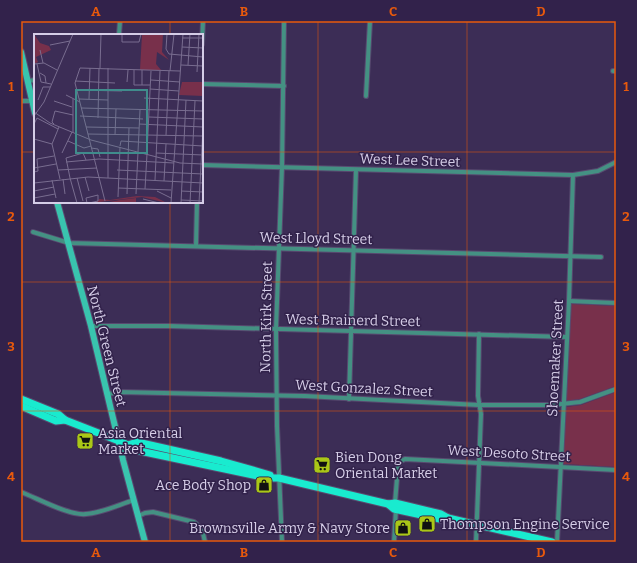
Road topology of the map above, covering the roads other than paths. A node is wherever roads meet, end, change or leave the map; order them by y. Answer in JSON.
{"nodes":[{"id":1,"x":120,"y":21,"type":"edge"},
{"id":2,"x":203,"y":21,"type":"edge"},
{"id":3,"x":284,"y":21,"type":"edge"},
{"id":4,"x":370,"y":21,"type":"edge"},
{"id":5,"x":119,"y":34,"type":"edge"},
{"id":6,"x":202,"y":34,"type":"edge"},
{"id":7,"x":21,"y":52,"type":"edge"},
{"id":8,"x":32,"y":80,"type":"edge"},
{"id":9,"x":203,"y":84,"type":"edge"},
{"id":10,"x":284,"y":86,"type":"junction"},
{"id":11,"x":366,"y":96,"type":"dead end"},
{"id":12,"x":21,"y":101,"type":"edge"},
{"id":13,"x":32,"y":101,"type":"junction"},
{"id":14,"x":34,"y":109,"type":"edge"},
{"id":15,"x":616,"y":162,"type":"edge"},
{"id":16,"x":203,"y":165,"type":"edge"},
{"id":17,"x":282,"y":167,"type":"junction"},
{"id":18,"x":356,"y":170,"type":"junction"},
{"id":19,"x":573,"y":175,"type":"junction"},
{"id":20,"x":57,"y":203,"type":"edge"},
{"id":21,"x":198,"y":203,"type":"edge"},
{"id":22,"x":33,"y":232,"type":"dead end"},
{"id":23,"x":69,"y":243,"type":"junction"},
{"id":24,"x":196,"y":246,"type":"junction"},
{"id":25,"x":278,"y":248,"type":"junction"},
{"id":26,"x":353,"y":250,"type":"junction"},
{"id":27,"x":571,"y":256,"type":"junction"},
{"id":28,"x":601,"y":257,"type":"dead end"},
{"id":29,"x":569,"y":301,"type":"junction"},
{"id":30,"x":616,"y":304,"type":"edge"},
{"id":31,"x":91,"y":326,"type":"junction"},
{"id":32,"x":276,"y":329,"type":"junction"},
{"id":33,"x":351,"y":330,"type":"junction"},
{"id":34,"x":479,"y":334,"type":"junction"},
{"id":35,"x":567,"y":337,"type":"junction"},
{"id":36,"x":616,"y":389,"type":"edge"},
{"id":37,"x":108,"y":394,"type":"junction"},
{"id":38,"x":276,"y":396,"type":"junction"},
{"id":39,"x":21,"y":399,"type":"edge"},
{"id":40,"x":350,"y":399,"type":"junction"},
{"id":41,"x":564,"y":404,"type":"junction"},
{"id":42,"x":479,"y":405,"type":"junction"},
{"id":43,"x":21,"y":406,"type":"edge"},
{"id":44,"x":65,"y":420,"type":"junction"},
{"id":45,"x":119,"y":441,"type":"junction"},
{"id":46,"x":480,"y":463,"type":"junction"},
{"id":47,"x":560,"y":467,"type":"junction"},
{"id":48,"x":616,"y":470,"type":"edge"},
{"id":49,"x":276,"y":478,"type":"junction"},
{"id":50,"x":21,"y":492,"type":"edge"},
{"id":51,"x":134,"y":500,"type":"junction"},
{"id":52,"x":393,"y":506,"type":"junction"},
{"id":53,"x":138,"y":516,"type":"junction"},
{"id":54,"x":477,"y":524,"type":"junction"},
{"id":55,"x":145,"y":542,"type":"edge"},
{"id":56,"x":205,"y":542,"type":"edge"},
{"id":57,"x":282,"y":542,"type":"edge"},
{"id":58,"x":394,"y":542,"type":"edge"},
{"id":59,"x":476,"y":542,"type":"edge"},
{"id":60,"x":552,"y":542,"type":"edge"},
{"id":61,"x":557,"y":542,"type":"edge"}],
"edges":[{"from":1,"to":5,"type":"street"},
{"from":2,"to":6,"type":"street"},
{"from":3,"to":10,"type":"street","name":"North Kirk Street"},
{"from":4,"to":11,"type":"street"},
{"from":7,"to":8,"type":"street"},
{"from":8,"to":13,"type":"street"},
{"from":9,"to":10,"type":"street"},
{"from":10,"to":17,"type":"street","name":"North Kirk Street"},
{"from":12,"to":13,"type":"street"},
{"from":13,"to":14,"type":"street"},
{"from":15,"to":19,"type":"street","name":"West Lee Street"},
{"from":16,"to":17,"type":"street","name":"West Lee Street"},
{"from":17,"to":18,"type":"street","name":"West Lee Street"},
{"from":17,"to":25,"type":"street","name":"North Kirk Street"},
{"from":18,"to":19,"type":"street","name":"West Lee Street"},
{"from":18,"to":26,"type":"street"},
{"from":19,"to":27,"type":"street","name":"Shoemaker Street"},
{"from":20,"to":23,"type":"street","name":"North Green Street"},
{"from":21,"to":24,"type":"street"},
{"from":22,"to":23,"type":"street","name":"West Lloyd Street"},
{"from":23,"to":24,"type":"street","name":"West Lloyd Street"},
{"from":23,"to":31,"type":"street","name":"North Green Street"},
{"from":24,"to":25,"type":"street","name":"West Lloyd Street"},
{"from":25,"to":26,"type":"street","name":"West Lloyd Street"},
{"from":25,"to":32,"type":"street","name":"North Kirk Street"},
{"from":26,"to":27,"type":"street","name":"West Lloyd Street"},
{"from":26,"to":33,"type":"street"},
{"from":27,"to":28,"type":"street","name":"West Lloyd Street"},
{"from":27,"to":29,"type":"street","name":"Shoemaker Street"},
{"from":29,"to":30,"type":"street"},
{"from":29,"to":35,"type":"street","name":"Shoemaker Street"},
{"from":31,"to":32,"type":"street","name":"West Brainerd Street"},
{"from":31,"to":37,"type":"street","name":"North Green Street"},
{"from":32,"to":33,"type":"street","name":"West Brainerd Street"},
{"from":32,"to":38,"type":"street","name":"North Kirk Street"},
{"from":33,"to":34,"type":"street","name":"West Brainerd Street"},
{"from":33,"to":40,"type":"street"},
{"from":34,"to":35,"type":"street","name":"West Brainerd Street"},
{"from":34,"to":42,"type":"street"},
{"from":35,"to":41,"type":"street","name":"Shoemaker Street"},
{"from":36,"to":41,"type":"street","name":"West Gonzalez Street"},
{"from":37,"to":38,"type":"street","name":"West Gonzalez Street"},
{"from":37,"to":45,"type":"street","name":"North Green Street"},
{"from":38,"to":40,"type":"street","name":"West Gonzalez Street"},
{"from":38,"to":49,"type":"street","name":"North Kirk Street"},
{"from":39,"to":44,"type":"main road"},
{"from":40,"to":42,"type":"street","name":"West Gonzalez Street"},
{"from":41,"to":42,"type":"street","name":"West Gonzalez Street"},
{"from":41,"to":47,"type":"street","name":"Shoemaker Street"},
{"from":42,"to":46,"type":"street"},
{"from":43,"to":44,"type":"main road"},
{"from":44,"to":45,"type":"main road"},
{"from":45,"to":49,"type":"main road"},
{"from":45,"to":51,"type":"street","name":"North Green Street"},
{"from":46,"to":47,"type":"street","name":"West Desoto Street"},
{"from":46,"to":52,"type":"street","name":"West Desoto Street"},
{"from":46,"to":54,"type":"street"},
{"from":47,"to":48,"type":"street","name":"West Desoto Street"},
{"from":47,"to":61,"type":"street","name":"Shoemaker Street"},
{"from":49,"to":52,"type":"main road"},
{"from":49,"to":57,"type":"street","name":"North Kirk Street"},
{"from":50,"to":51,"type":"street"},
{"from":51,"to":53,"type":"street","name":"North Green Street"},
{"from":52,"to":54,"type":"main road"},
{"from":52,"to":58,"type":"street"},
{"from":53,"to":55,"type":"street","name":"North Green Street"},
{"from":53,"to":56,"type":"street"},
{"from":54,"to":59,"type":"street"},
{"from":54,"to":60,"type":"main road"}]}
